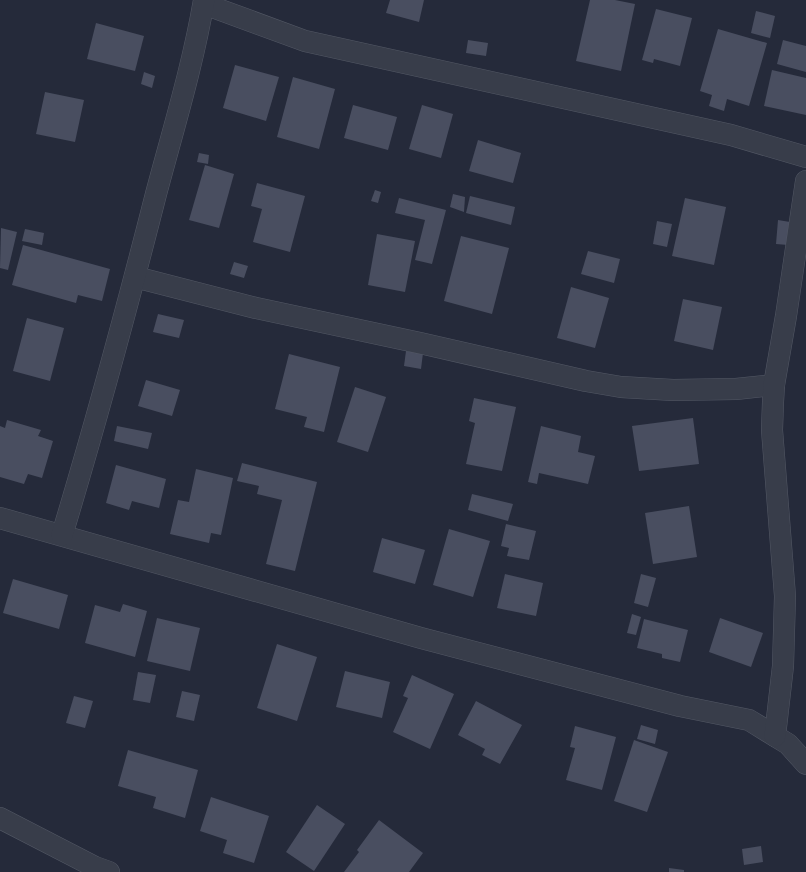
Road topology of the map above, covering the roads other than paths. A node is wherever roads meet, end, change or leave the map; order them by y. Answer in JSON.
{"nodes":[{"id":1,"x":204,"y":2,"type":"edge"},
{"id":2,"x":806,"y":157,"type":"edge"},
{"id":3,"x":806,"y":181,"type":"edge"},
{"id":4,"x":135,"y":277,"type":"junction"},
{"id":5,"x":774,"y":385,"type":"junction"},
{"id":6,"x":0,"y":518,"type":"edge"},
{"id":7,"x":62,"y":535,"type":"junction"},
{"id":8,"x":775,"y":736,"type":"junction"},
{"id":9,"x":806,"y":764,"type":"edge"},
{"id":10,"x":0,"y":818,"type":"edge"},
{"id":11,"x":109,"y":872,"type":"edge"}],
"edges":[{"from":1,"to":2,"type":"street"},
{"from":1,"to":4,"type":"street"},
{"from":3,"to":5,"type":"street"},
{"from":4,"to":5,"type":"street"},
{"from":4,"to":7,"type":"street"},
{"from":5,"to":8,"type":"street"},
{"from":6,"to":7,"type":"street"},
{"from":7,"to":8,"type":"street"},
{"from":8,"to":9,"type":"street"},
{"from":10,"to":11,"type":"street"}]}
